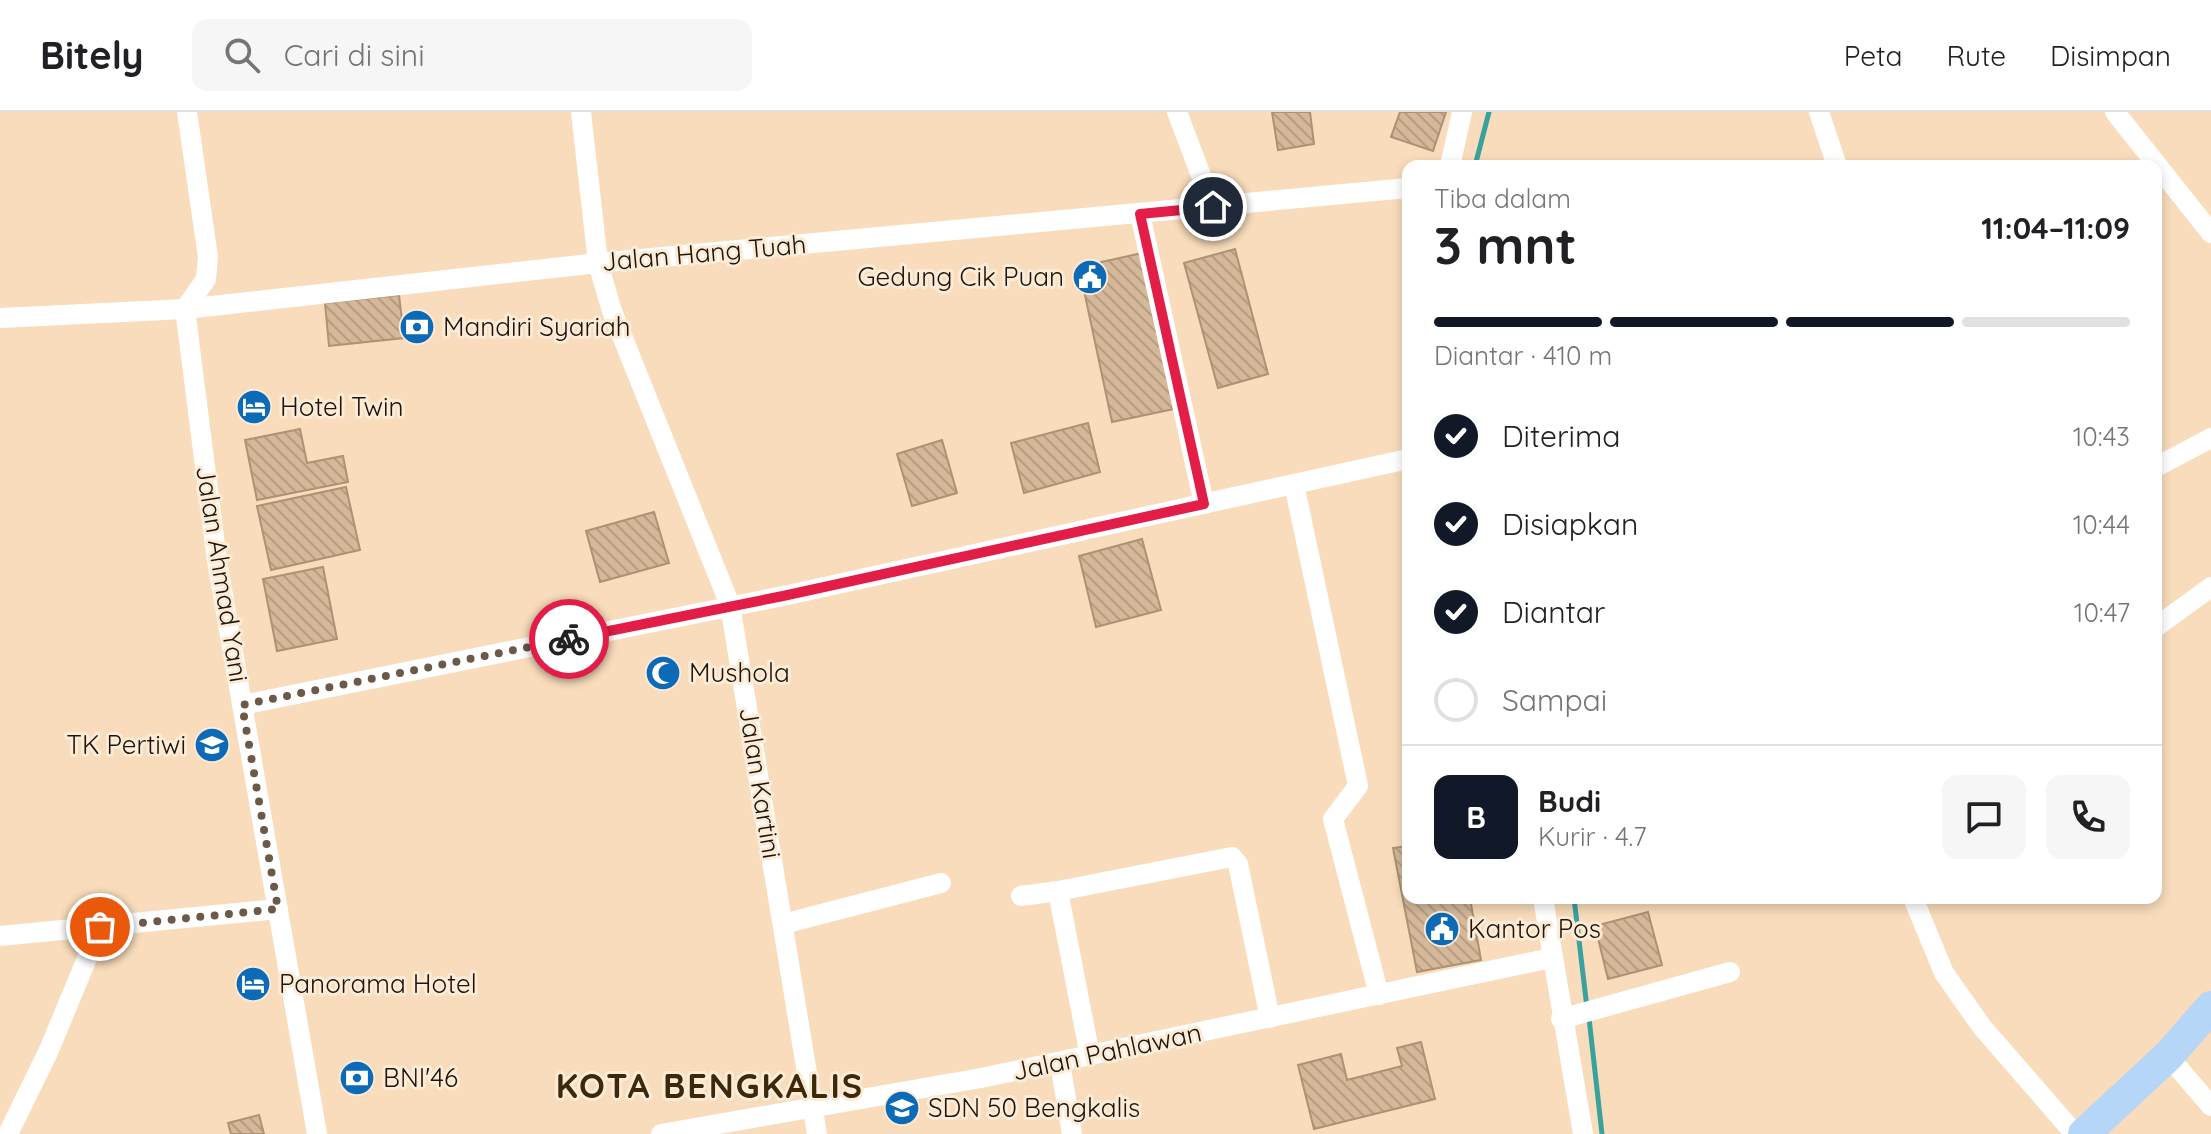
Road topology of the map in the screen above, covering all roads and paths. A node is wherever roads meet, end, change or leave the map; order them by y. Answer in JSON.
{"nodes":[{"id":1,"x":187,"y":112,"type":"edge"},
{"id":2,"x":581,"y":112,"type":"edge"},
{"id":3,"x":1177,"y":112,"type":"edge"},
{"id":4,"x":1462,"y":112,"type":"edge"},
{"id":5,"x":1819,"y":112,"type":"edge"},
{"id":6,"x":2115,"y":112,"type":"edge"},
{"id":7,"x":1451,"y":160,"type":"edge"},
{"id":8,"x":1835,"y":160,"type":"edge"},
{"id":9,"x":2153,"y":160,"type":"edge"},
{"id":10,"x":2162,"y":171,"type":"edge"},
{"id":11,"x":1402,"y":189,"type":"edge"},
{"id":12,"x":1213,"y":207,"type":"junction"},
{"id":13,"x":1140,"y":214,"type":"junction"},
{"id":14,"x":2211,"y":233,"type":"edge"},
{"id":15,"x":598,"y":263,"type":"junction"},
{"id":16,"x":185,"y":309,"type":"junction"},
{"id":17,"x":0,"y":318,"type":"edge"},
{"id":18,"x":2211,"y":438,"type":"edge"},
{"id":19,"x":1402,"y":460,"type":"edge"},
{"id":20,"x":2162,"y":464,"type":"edge"},
{"id":21,"x":1294,"y":484,"type":"junction"},
{"id":22,"x":1204,"y":504,"type":"junction"},
{"id":23,"x":2211,"y":587,"type":"edge"},
{"id":24,"x":730,"y":605,"type":"junction"},
{"id":25,"x":2162,"y":623,"type":"edge"},
{"id":26,"x":242,"y":705,"type":"junction"},
{"id":27,"x":941,"y":883,"type":"dead end"},
{"id":28,"x":1058,"y":891,"type":"junction"},
{"id":29,"x":1021,"y":896,"type":"dead end"},
{"id":30,"x":1544,"y":904,"type":"edge"},
{"id":31,"x":1915,"y":904,"type":"edge"},
{"id":32,"x":278,"y":909,"type":"junction"},
{"id":33,"x":783,"y":924,"type":"junction"},
{"id":34,"x":100,"y":927,"type":"junction"},
{"id":35,"x":0,"y":936,"type":"edge"},
{"id":36,"x":1551,"y":958,"type":"junction"},
{"id":37,"x":1730,"y":972,"type":"dead end"},
{"id":38,"x":1379,"y":995,"type":"junction"},
{"id":39,"x":2211,"y":1007,"type":"edge"},
{"id":40,"x":1270,"y":1018,"type":"junction"},
{"id":41,"x":1567,"y":1018,"type":"junction"},
{"id":42,"x":1090,"y":1056,"type":"junction"},
{"id":43,"x":2168,"y":1056,"type":"junction"},
{"id":44,"x":1060,"y":1063,"type":"junction"},
{"id":45,"x":812,"y":1106,"type":"junction"},
{"id":46,"x":2211,"y":1106,"type":"edge"},
{"id":47,"x":8,"y":1134,"type":"edge"},
{"id":48,"x":317,"y":1134,"type":"edge"},
{"id":49,"x":661,"y":1134,"type":"edge"},
{"id":50,"x":817,"y":1134,"type":"edge"},
{"id":51,"x":1072,"y":1134,"type":"edge"},
{"id":52,"x":1583,"y":1134,"type":"edge"},
{"id":53,"x":2075,"y":1134,"type":"edge"},
{"id":54,"x":2084,"y":1134,"type":"edge"}],
"edges":[{"from":1,"to":16,"type":"street"},
{"from":2,"to":15,"type":"street","name":"Jalan Kartini"},
{"from":3,"to":12,"type":"street"},
{"from":4,"to":7,"type":"street"},
{"from":5,"to":8,"type":"street"},
{"from":6,"to":9,"type":"street"},
{"from":10,"to":14,"type":"street"},
{"from":11,"to":12,"type":"street","name":"Jalan Hang Tuah"},
{"from":12,"to":13,"type":"street","name":"Jalan Hang Tuah"},
{"from":13,"to":15,"type":"street","name":"Jalan Hang Tuah"},
{"from":13,"to":22,"type":"street"},
{"from":15,"to":16,"type":"street","name":"Jalan Hang Tuah"},
{"from":15,"to":24,"type":"street","name":"Jalan Kartini"},
{"from":16,"to":17,"type":"street","name":"Jalan Hang Tuah"},
{"from":16,"to":26,"type":"street","name":"Jalan Ahmad Yani"},
{"from":18,"to":20,"type":"street"},
{"from":19,"to":21,"type":"street"},
{"from":21,"to":22,"type":"street"},
{"from":21,"to":38,"type":"street"},
{"from":22,"to":24,"type":"street"},
{"from":23,"to":25,"type":"street"},
{"from":24,"to":26,"type":"street"},
{"from":24,"to":33,"type":"street","name":"Jalan Kartini"},
{"from":26,"to":32,"type":"street","name":"Jalan Ahmad Yani"},
{"from":27,"to":33,"type":"street"},
{"from":28,"to":29,"type":"street"},
{"from":28,"to":40,"type":"street"},
{"from":28,"to":42,"type":"street"},
{"from":30,"to":36,"type":"street"},
{"from":31,"to":53,"type":"street"},
{"from":32,"to":34,"type":"street"},
{"from":32,"to":48,"type":"street","name":"Jalan Ahmad Yani"},
{"from":33,"to":45,"type":"street","name":"Jalan Kartini"},
{"from":34,"to":35,"type":"street"},
{"from":34,"to":47,"type":"street"},
{"from":36,"to":38,"type":"street","name":"Jalan Pahlawan"},
{"from":36,"to":41,"type":"street"},
{"from":37,"to":41,"type":"street"},
{"from":38,"to":40,"type":"street","name":"Jalan Pahlawan"},
{"from":39,"to":43,"type":"main road"},
{"from":40,"to":42,"type":"street","name":"Jalan Pahlawan"},
{"from":41,"to":52,"type":"street"},
{"from":42,"to":44,"type":"street","name":"Jalan Pahlawan"},
{"from":43,"to":46,"type":"street"},
{"from":43,"to":54,"type":"main road"},
{"from":44,"to":45,"type":"street","name":"Jalan Pahlawan"},
{"from":44,"to":51,"type":"street"},
{"from":45,"to":49,"type":"street","name":"Jalan Pahlawan"},
{"from":45,"to":50,"type":"street","name":"Jalan Kartini"}]}
